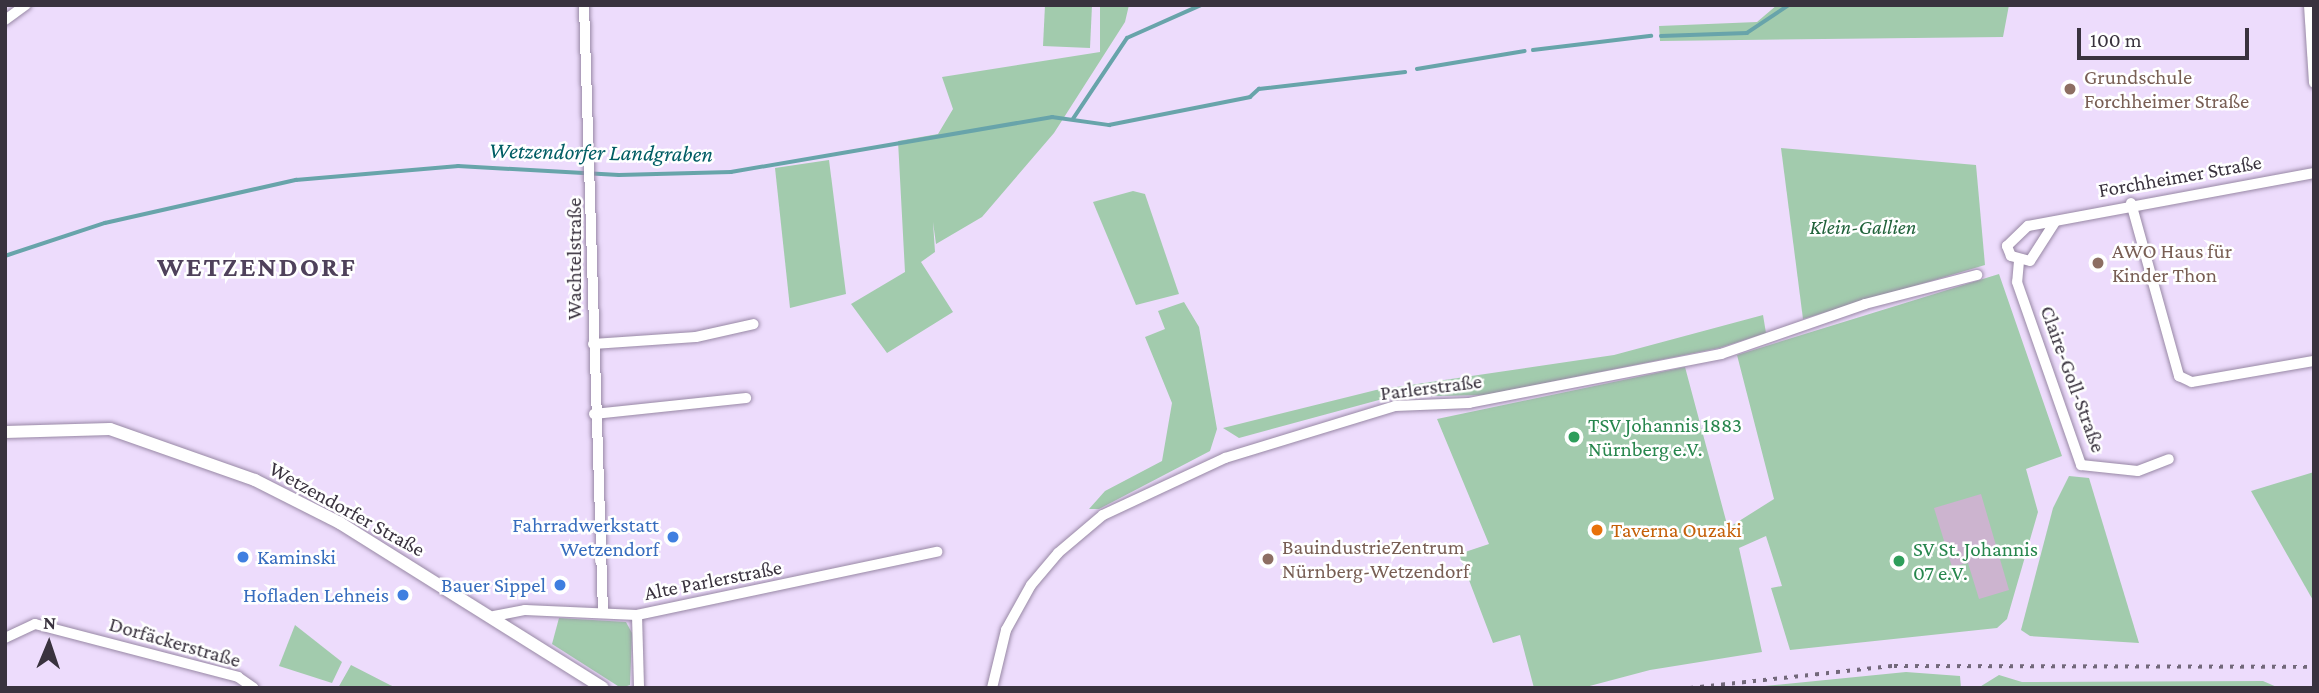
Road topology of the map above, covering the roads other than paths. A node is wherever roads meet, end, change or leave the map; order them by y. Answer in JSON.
{"nodes":[{"id":1,"x":26,"y":5,"type":"edge"},
{"id":2,"x":584,"y":5,"type":"edge"},
{"id":3,"x":2309,"y":5,"type":"edge"},
{"id":4,"x":5,"y":20,"type":"edge"},
{"id":5,"x":2314,"y":83,"type":"edge"},
{"id":6,"x":2314,"y":173,"type":"edge"},
{"id":7,"x":2132,"y":203,"type":"junction"},
{"id":8,"x":2055,"y":222,"type":"junction"},
{"id":9,"x":2019,"y":261,"type":"junction"},
{"id":10,"x":1977,"y":275,"type":"dead end"},
{"id":11,"x":754,"y":324,"type":"dead end"},
{"id":12,"x":593,"y":344,"type":"junction"},
{"id":13,"x":2314,"y":361,"type":"edge"},
{"id":14,"x":747,"y":398,"type":"dead end"},
{"id":15,"x":594,"y":414,"type":"junction"},
{"id":16,"x":5,"y":432,"type":"edge"},
{"id":17,"x":2169,"y":459,"type":"dead end"},
{"id":18,"x":937,"y":552,"type":"dead end"},
{"id":19,"x":603,"y":612,"type":"junction"},
{"id":20,"x":637,"y":615,"type":"junction"},
{"id":21,"x":494,"y":616,"type":"junction"},
{"id":22,"x":5,"y":638,"type":"edge"},
{"id":23,"x":254,"y":688,"type":"edge"},
{"id":24,"x":603,"y":688,"type":"edge"},
{"id":25,"x":639,"y":688,"type":"edge"},
{"id":26,"x":992,"y":688,"type":"edge"}],
"edges":[{"from":1,"to":4,"type":"street"},
{"from":2,"to":12,"type":"street","name":"Wachtelstraße"},
{"from":3,"to":5,"type":"street"},
{"from":6,"to":7,"type":"street","name":"Forchheimer Straße"},
{"from":7,"to":8,"type":"street","name":"Forchheimer Straße"},
{"from":7,"to":13,"type":"street"},
{"from":8,"to":9,"type":"street"},
{"from":8,"to":9,"type":"street","name":"Forchheimer Straße"},
{"from":9,"to":17,"type":"street","name":"Claire-Goll-Straße"},
{"from":10,"to":26,"type":"street","name":"Parlerstraße"},
{"from":11,"to":12,"type":"street","name":"Wachtelstraße"},
{"from":12,"to":15,"type":"street","name":"Wachtelstraße"},
{"from":14,"to":15,"type":"street"},
{"from":15,"to":19,"type":"street","name":"Wachtelstraße"},
{"from":16,"to":21,"type":"street","name":"Wetzendorfer Straße"},
{"from":18,"to":20,"type":"street","name":"Alte Parlerstraße"},
{"from":19,"to":20,"type":"street","name":"Alte Parlerstraße"},
{"from":19,"to":21,"type":"street","name":"Alte Parlerstraße"},
{"from":20,"to":25,"type":"street"},
{"from":21,"to":24,"type":"street","name":"Wetzendorfer Straße"},
{"from":22,"to":23,"type":"street","name":"Dorfäckerstraße"}]}
